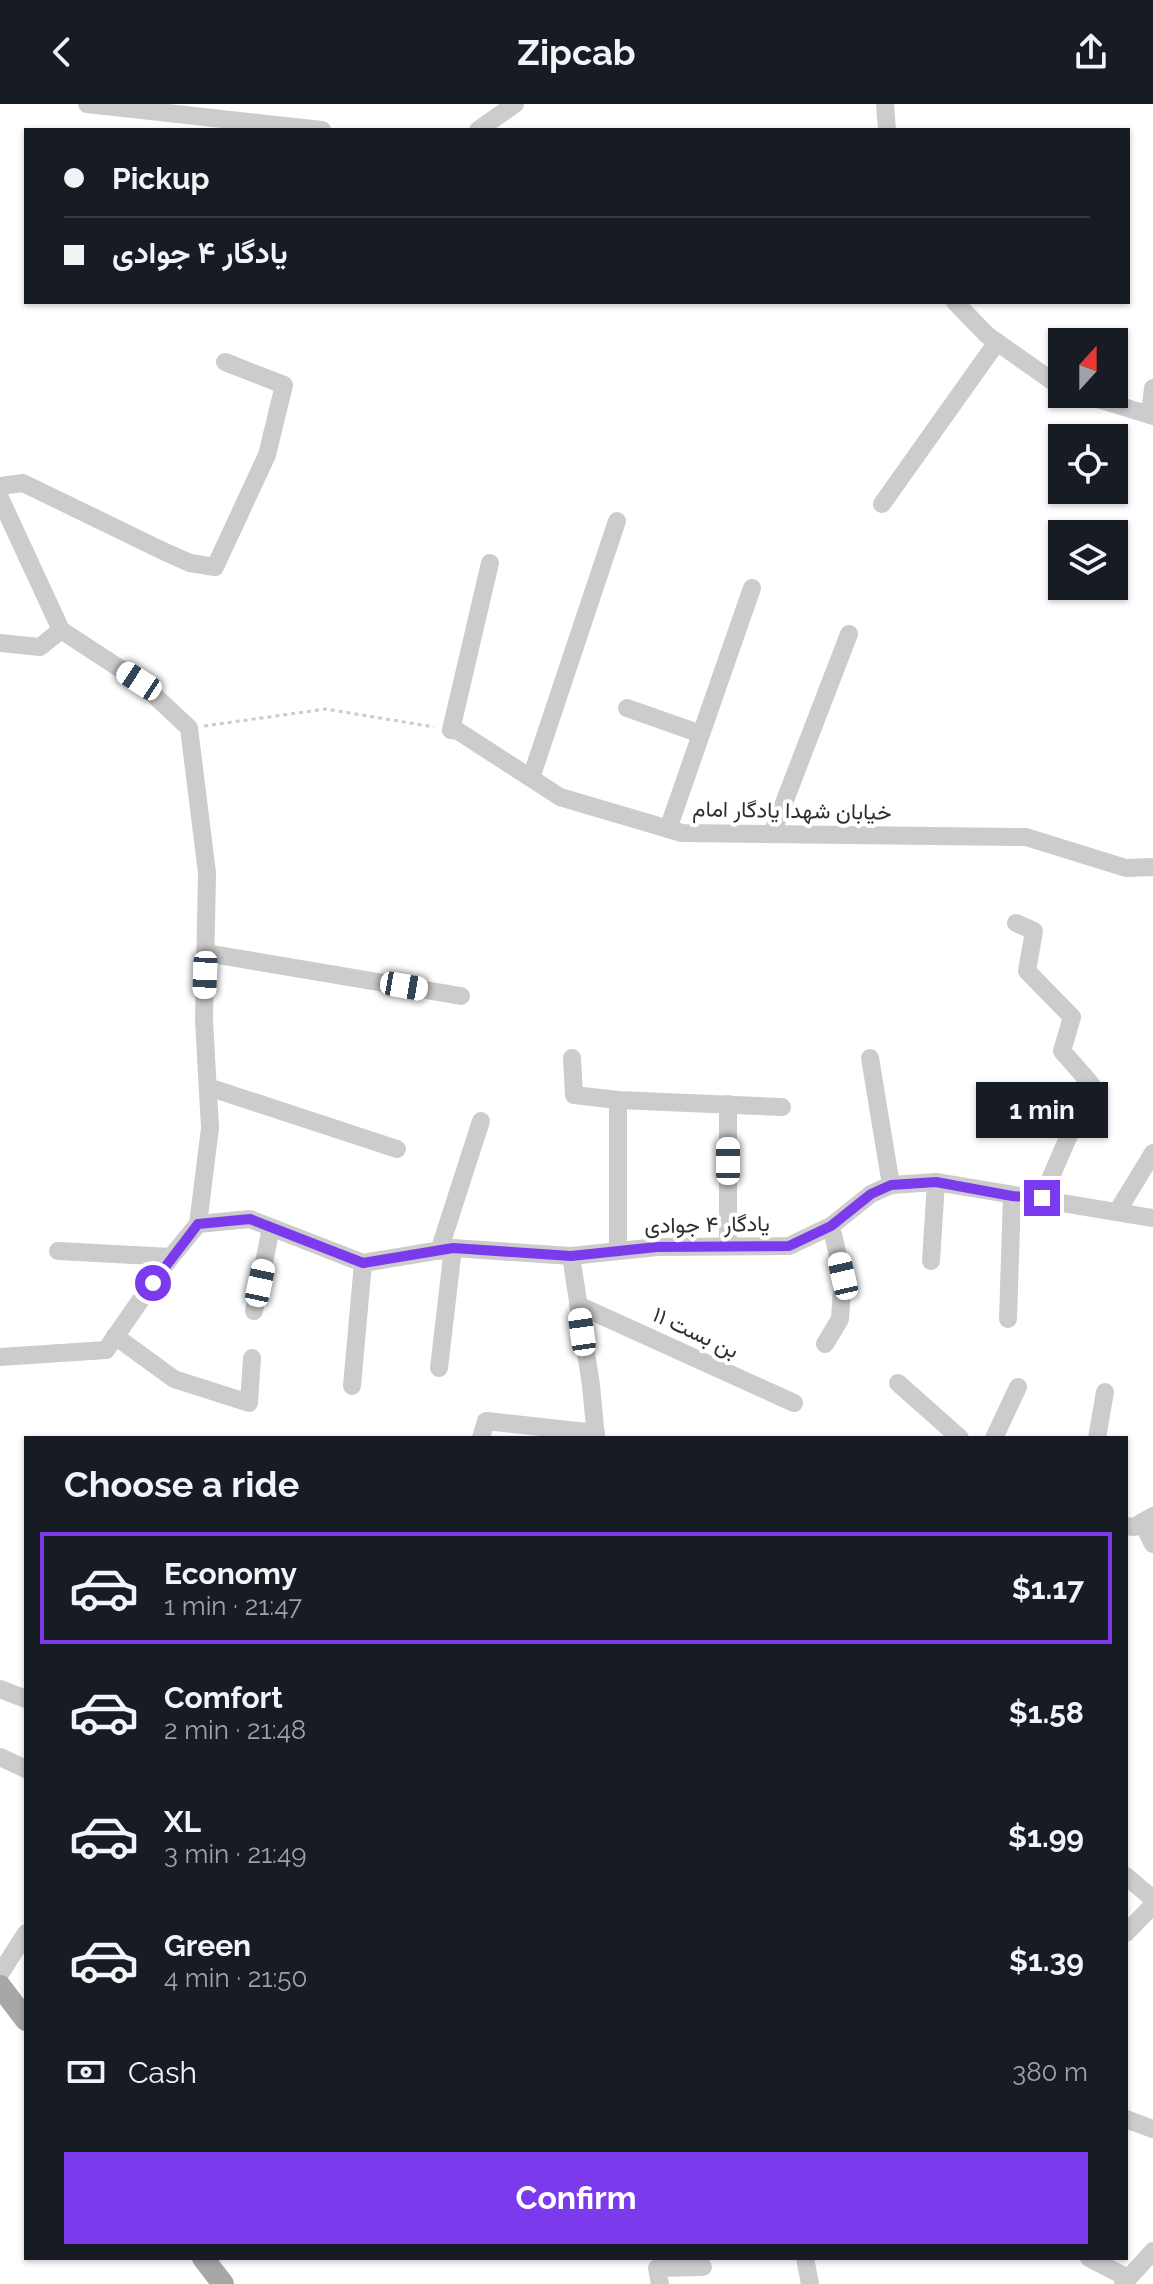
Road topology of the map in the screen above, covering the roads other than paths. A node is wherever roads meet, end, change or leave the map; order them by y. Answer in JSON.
{"nodes":[{"id":1,"x":87,"y":104,"type":"edge"},
{"id":2,"x":515,"y":104,"type":"edge"},
{"id":3,"x":885,"y":104,"type":"edge"},
{"id":4,"x":304,"y":128,"type":"edge"},
{"id":5,"x":481,"y":128,"type":"edge"},
{"id":6,"x":887,"y":128,"type":"edge"},
{"id":7,"x":957,"y":304,"type":"edge"},
{"id":8,"x":997,"y":342,"type":"junction"},
{"id":9,"x":225,"y":362,"type":"dead end"},
{"id":10,"x":1048,"y":378,"type":"edge"},
{"id":11,"x":1153,"y":388,"type":"edge"},
{"id":12,"x":1126,"y":408,"type":"edge"},
{"id":13,"x":1152,"y":416,"type":"edge"},
{"id":14,"x":0,"y":486,"type":"edge"},
{"id":15,"x":0,"y":498,"type":"edge"},
{"id":16,"x":882,"y":504,"type":"dead end"},
{"id":17,"x":617,"y":521,"type":"dead end"},
{"id":18,"x":488,"y":567,"type":"dead end"},
{"id":19,"x":752,"y":588,"type":"dead end"},
{"id":20,"x":61,"y":630,"type":"junction"},
{"id":21,"x":849,"y":634,"type":"dead end"},
{"id":22,"x":0,"y":643,"type":"edge"},
{"id":23,"x":627,"y":708,"type":"dead end"},
{"id":24,"x":701,"y":734,"type":"junction"},
{"id":25,"x":531,"y":778,"type":"junction"},
{"id":26,"x":668,"y":829,"type":"junction"},
{"id":27,"x":772,"y":834,"type":"junction"},
{"id":28,"x":1153,"y":867,"type":"edge"},
{"id":29,"x":1016,"y":923,"type":"dead end"},
{"id":30,"x":206,"y":953,"type":"junction"},
{"id":31,"x":461,"y":996,"type":"dead end"},
{"id":32,"x":572,"y":1058,"type":"dead end"},
{"id":33,"x":870,"y":1058,"type":"dead end"},
{"id":34,"x":208,"y":1087,"type":"junction"},
{"id":35,"x":618,"y":1100,"type":"junction"},
{"id":36,"x":728,"y":1104,"type":"junction"},
{"id":37,"x":782,"y":1107,"type":"dead end"},
{"id":38,"x":481,"y":1121,"type":"dead end"},
{"id":39,"x":397,"y":1149,"type":"dead end"},
{"id":40,"x":1153,"y":1153,"type":"edge"},
{"id":41,"x":936,"y":1182,"type":"junction"},
{"id":42,"x":891,"y":1185,"type":"junction"},
{"id":43,"x":1012,"y":1196,"type":"junction"},
{"id":44,"x":1042,"y":1198,"type":"junction"},
{"id":45,"x":1117,"y":1212,"type":"junction"},
{"id":46,"x":1153,"y":1218,"type":"edge"},
{"id":47,"x":198,"y":1224,"type":"junction"},
{"id":48,"x":831,"y":1226,"type":"junction"},
{"id":49,"x":271,"y":1228,"type":"junction"},
{"id":50,"x":728,"y":1246,"type":"junction"},
{"id":51,"x":446,"y":1250,"type":"junction"},
{"id":52,"x":58,"y":1251,"type":"dead end"},
{"id":53,"x":618,"y":1251,"type":"junction"},
{"id":54,"x":571,"y":1256,"type":"junction"},
{"id":55,"x":171,"y":1257,"type":"junction"},
{"id":56,"x":931,"y":1261,"type":"dead end"},
{"id":57,"x":363,"y":1263,"type":"junction"},
{"id":58,"x":578,"y":1305,"type":"junction"},
{"id":59,"x":254,"y":1311,"type":"dead end"},
{"id":60,"x":1008,"y":1319,"type":"dead end"},
{"id":61,"x":115,"y":1336,"type":"junction"},
{"id":62,"x":825,"y":1344,"type":"dead end"},
{"id":63,"x":0,"y":1357,"type":"edge"},
{"id":64,"x":252,"y":1358,"type":"dead end"},
{"id":65,"x":439,"y":1368,"type":"dead end"},
{"id":66,"x":898,"y":1383,"type":"dead end"},
{"id":67,"x":352,"y":1386,"type":"dead end"},
{"id":68,"x":1018,"y":1387,"type":"dead end"},
{"id":69,"x":1105,"y":1392,"type":"dead end"},
{"id":70,"x":794,"y":1403,"type":"dead end"},
{"id":71,"x":482,"y":1436,"type":"edge"},
{"id":72,"x":596,"y":1436,"type":"edge"},
{"id":73,"x":958,"y":1436,"type":"edge"},
{"id":74,"x":995,"y":1436,"type":"edge"},
{"id":75,"x":1097,"y":1436,"type":"edge"},
{"id":76,"x":1140,"y":1521,"type":"edge"},
{"id":77,"x":1153,"y":1544,"type":"edge"},
{"id":78,"x":0,"y":1689,"type":"edge"},
{"id":79,"x":24,"y":1698,"type":"edge"},
{"id":80,"x":0,"y":1757,"type":"edge"},
{"id":81,"x":24,"y":1768,"type":"edge"},
{"id":82,"x":1128,"y":1878,"type":"edge"},
{"id":83,"x":1153,"y":1899,"type":"edge"},
{"id":84,"x":1153,"y":1905,"type":"edge"},
{"id":85,"x":1128,"y":1931,"type":"edge"},
{"id":86,"x":24,"y":1936,"type":"edge"},
{"id":87,"x":0,"y":1974,"type":"edge"},
{"id":88,"x":0,"y":1986,"type":"edge"},
{"id":89,"x":24,"y":2017,"type":"edge"},
{"id":90,"x":1128,"y":2120,"type":"edge"},
{"id":91,"x":1153,"y":2129,"type":"edge"},
{"id":92,"x":1153,"y":2251,"type":"edge"},
{"id":93,"x":211,"y":2260,"type":"edge"},
{"id":94,"x":805,"y":2260,"type":"edge"},
{"id":95,"x":1092,"y":2260,"type":"edge"},
{"id":96,"x":703,"y":2267,"type":"dead end"},
{"id":97,"x":1126,"y":2281,"type":"edge"},
{"id":98,"x":223,"y":2284,"type":"edge"},
{"id":99,"x":660,"y":2284,"type":"edge"},
{"id":100,"x":810,"y":2284,"type":"edge"}],
"edges":[{"from":1,"to":4,"type":"street"},
{"from":2,"to":5,"type":"street"},
{"from":3,"to":6,"type":"street"},
{"from":7,"to":8,"type":"street"},
{"from":8,"to":10,"type":"street"},
{"from":8,"to":16,"type":"street"},
{"from":9,"to":14,"type":"street"},
{"from":11,"to":13,"type":"street"},
{"from":12,"to":13,"type":"street"},
{"from":15,"to":20,"type":"street"},
{"from":17,"to":25,"type":"street"},
{"from":18,"to":25,"type":"street","name":"خیابان شهدا یادگار امام"},
{"from":19,"to":24,"type":"street"},
{"from":20,"to":22,"type":"street"},
{"from":20,"to":30,"type":"street"},
{"from":21,"to":27,"type":"street"},
{"from":23,"to":24,"type":"street"},
{"from":24,"to":26,"type":"street"},
{"from":25,"to":26,"type":"street","name":"خیابان شهدا یادگار امام"},
{"from":26,"to":27,"type":"street","name":"خیابان شهدا یادگار امام"},
{"from":27,"to":28,"type":"street","name":"خیابان شهدا یادگار امام"},
{"from":29,"to":44,"type":"street"},
{"from":30,"to":31,"type":"street"},
{"from":30,"to":34,"type":"street"},
{"from":32,"to":35,"type":"street"},
{"from":33,"to":42,"type":"street"},
{"from":34,"to":39,"type":"street"},
{"from":34,"to":47,"type":"street"},
{"from":35,"to":36,"type":"street"},
{"from":35,"to":53,"type":"street"},
{"from":36,"to":37,"type":"street"},
{"from":36,"to":50,"type":"street"},
{"from":38,"to":51,"type":"street"},
{"from":40,"to":45,"type":"street"},
{"from":41,"to":42,"type":"street","name":"یادگار ۴ جوادی"},
{"from":41,"to":43,"type":"street","name":"یادگار ۴ جوادی"},
{"from":41,"to":56,"type":"street"},
{"from":42,"to":48,"type":"street","name":"یادگار ۴ جوادی"},
{"from":43,"to":44,"type":"street","name":"یادگار ۴ جوادی"},
{"from":43,"to":60,"type":"street"},
{"from":44,"to":45,"type":"street","name":"یادگار ۴ جوادی"},
{"from":45,"to":46,"type":"street","name":"یادگار ۴ جوادی"},
{"from":47,"to":49,"type":"street"},
{"from":47,"to":55,"type":"street"},
{"from":48,"to":50,"type":"street","name":"یادگار ۴ جوادی"},
{"from":48,"to":62,"type":"street"},
{"from":49,"to":57,"type":"street"},
{"from":49,"to":59,"type":"street"},
{"from":50,"to":53,"type":"street","name":"یادگار ۴ جوادی"},
{"from":51,"to":54,"type":"street","name":"یادگار ۴ جوادی"},
{"from":51,"to":57,"type":"street","name":"یادگار ۴ جوادی"},
{"from":51,"to":65,"type":"street"},
{"from":52,"to":55,"type":"street"},
{"from":53,"to":54,"type":"street","name":"یادگار ۴ جوادی"},
{"from":54,"to":58,"type":"street"},
{"from":55,"to":61,"type":"street"},
{"from":57,"to":67,"type":"street"},
{"from":58,"to":70,"type":"street","name":"بن بست ۱۱"},
{"from":58,"to":72,"type":"street"},
{"from":61,"to":63,"type":"street"},
{"from":61,"to":64,"type":"street"},
{"from":66,"to":73,"type":"street"},
{"from":68,"to":74,"type":"street"},
{"from":69,"to":75,"type":"street"},
{"from":71,"to":72,"type":"street"},
{"from":76,"to":77,"type":"street"},
{"from":78,"to":79,"type":"street"},
{"from":80,"to":81,"type":"street"},
{"from":82,"to":83,"type":"street"},
{"from":84,"to":85,"type":"street"},
{"from":86,"to":87,"type":"street"},
{"from":88,"to":89,"type":"main road"},
{"from":90,"to":91,"type":"street"},
{"from":92,"to":97,"type":"street"},
{"from":93,"to":98,"type":"main road"},
{"from":94,"to":100,"type":"street"},
{"from":95,"to":97,"type":"street"},
{"from":96,"to":99,"type":"street"}]}
